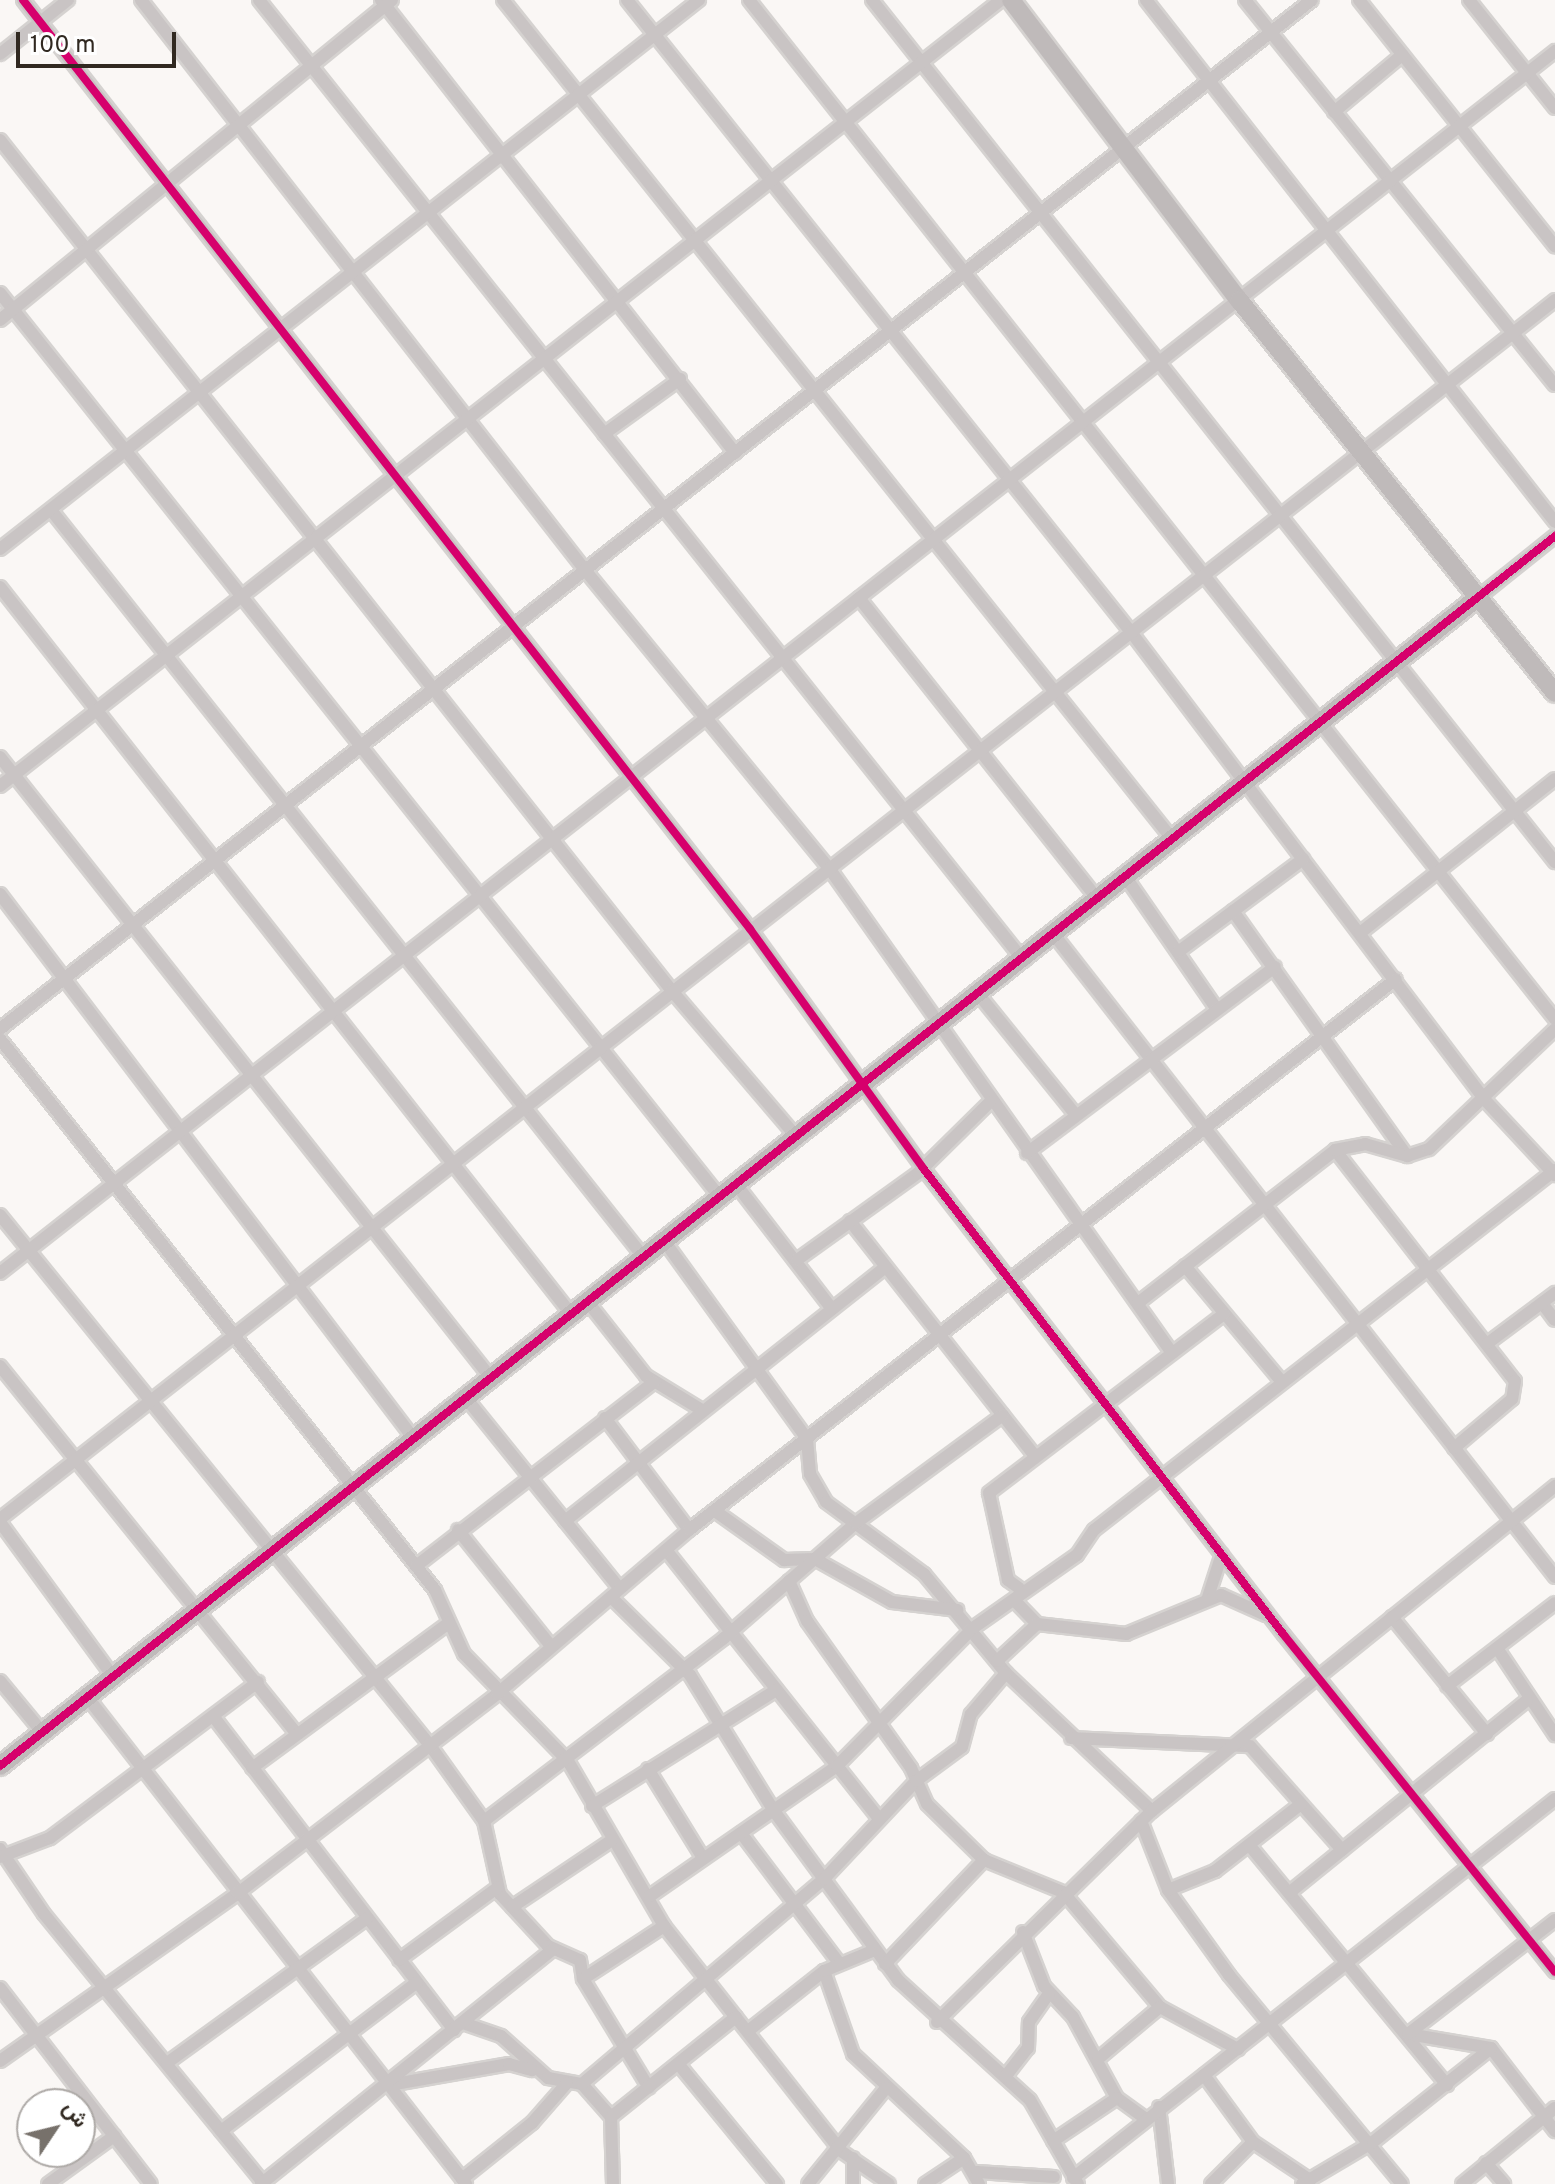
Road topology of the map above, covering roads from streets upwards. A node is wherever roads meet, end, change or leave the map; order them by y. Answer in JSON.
{"nodes":[{"id":1,"x":23,"y":0,"type":"edge"},
{"id":2,"x":68,"y":0,"type":"edge"},
{"id":3,"x":141,"y":0,"type":"edge"},
{"id":4,"x":259,"y":0,"type":"edge"},
{"id":5,"x":503,"y":0,"type":"edge"},
{"id":6,"x":627,"y":0,"type":"edge"},
{"id":7,"x":699,"y":0,"type":"edge"},
{"id":8,"x":749,"y":0,"type":"edge"},
{"id":9,"x":872,"y":0,"type":"edge"},
{"id":10,"x":1001,"y":0,"type":"edge"},
{"id":11,"x":1011,"y":0,"type":"edge"},
{"id":12,"x":1146,"y":0,"type":"edge"},
{"id":13,"x":1245,"y":0,"type":"edge"},
{"id":14,"x":1312,"y":0,"type":"edge"},
{"id":15,"x":1359,"y":0,"type":"edge"},
{"id":16,"x":1469,"y":0,"type":"edge"},
{"id":17,"x":387,"y":2,"type":"edge"},
{"id":18,"x":40,"y":22,"type":"junction"},
{"id":19,"x":1269,"y":32,"type":"junction"},
{"id":20,"x":654,"y":34,"type":"junction"},
{"id":21,"x":1555,"y":51,"type":"edge"},
{"id":22,"x":0,"y":54,"type":"edge"},
{"id":23,"x":1402,"y":55,"type":"junction"},
{"id":24,"x":922,"y":62,"type":"junction"},
{"id":25,"x":310,"y":67,"type":"junction"},
{"id":26,"x":1528,"y":72,"type":"junction"},
{"id":27,"x":1209,"y":82,"type":"junction"},
{"id":28,"x":578,"y":94,"type":"junction"},
{"id":29,"x":1555,"y":108,"type":"edge"},
{"id":30,"x":1334,"y":112,"type":"junction"},
{"id":31,"x":847,"y":121,"type":"junction"},
{"id":32,"x":240,"y":124,"type":"junction"},
{"id":33,"x":1461,"y":126,"type":"junction"},
{"id":34,"x":0,"y":140,"type":"edge"},
{"id":35,"x":1124,"y":148,"type":"junction"},
{"id":36,"x":506,"y":151,"type":"junction"},
{"id":37,"x":771,"y":181,"type":"junction"},
{"id":38,"x":1390,"y":181,"type":"junction"},
{"id":39,"x":166,"y":184,"type":"junction"},
{"id":40,"x":1041,"y":212,"type":"junction"},
{"id":41,"x":428,"y":213,"type":"junction"},
{"id":42,"x":1327,"y":230,"type":"junction"},
{"id":43,"x":694,"y":241,"type":"junction"},
{"id":44,"x":1555,"y":246,"type":"edge"},
{"id":45,"x":87,"y":249,"type":"junction"},
{"id":46,"x":356,"y":270,"type":"junction"},
{"id":47,"x":964,"y":273,"type":"junction"},
{"id":48,"x":0,"y":293,"type":"edge"},
{"id":49,"x":621,"y":299,"type":"junction"},
{"id":50,"x":1239,"y":300,"type":"junction"},
{"id":51,"x":1555,"y":300,"type":"edge"},
{"id":52,"x":13,"y":309,"type":"junction"},
{"id":53,"x":0,"y":320,"type":"edge"},
{"id":54,"x":277,"y":332,"type":"junction"},
{"id":55,"x":888,"y":333,"type":"junction"},
{"id":56,"x":1515,"y":333,"type":"junction"},
{"id":57,"x":546,"y":358,"type":"junction"},
{"id":58,"x":1158,"y":363,"type":"junction"},
{"id":59,"x":680,"y":379,"type":"junction"},
{"id":60,"x":1449,"y":383,"type":"junction"},
{"id":61,"x":1555,"y":385,"type":"edge"},
{"id":62,"x":814,"y":390,"type":"junction"},
{"id":63,"x":199,"y":393,"type":"junction"},
{"id":64,"x":467,"y":420,"type":"junction"},
{"id":65,"x":1084,"y":421,"type":"junction"},
{"id":66,"x":604,"y":434,"type":"junction"},
{"id":67,"x":126,"y":451,"type":"junction"},
{"id":68,"x":735,"y":453,"type":"junction"},
{"id":69,"x":1364,"y":453,"type":"junction"},
{"id":70,"x":394,"y":479,"type":"junction"},
{"id":71,"x":1007,"y":482,"type":"junction"},
{"id":72,"x":51,"y":510,"type":"junction"},
{"id":73,"x":660,"y":511,"type":"junction"},
{"id":74,"x":1281,"y":515,"type":"junction"},
{"id":75,"x":1555,"y":522,"type":"edge"},
{"id":76,"x":1555,"y":536,"type":"edge"},
{"id":77,"x":317,"y":538,"type":"junction"},
{"id":78,"x":931,"y":541,"type":"junction"},
{"id":79,"x":0,"y":549,"type":"edge"},
{"id":80,"x":585,"y":570,"type":"junction"},
{"id":81,"x":1203,"y":576,"type":"junction"},
{"id":82,"x":0,"y":587,"type":"edge"},
{"id":83,"x":1480,"y":596,"type":"junction"},
{"id":84,"x":241,"y":598,"type":"junction"},
{"id":85,"x":859,"y":598,"type":"junction"},
{"id":86,"x":509,"y":629,"type":"junction"},
{"id":87,"x":1131,"y":632,"type":"junction"},
{"id":88,"x":164,"y":658,"type":"junction"},
{"id":89,"x":780,"y":660,"type":"junction"},
{"id":90,"x":1397,"y":663,"type":"junction"},
{"id":91,"x":435,"y":687,"type":"junction"},
{"id":92,"x":1055,"y":691,"type":"junction"},
{"id":93,"x":1555,"y":693,"type":"edge"},
{"id":94,"x":97,"y":711,"type":"junction"},
{"id":95,"x":708,"y":716,"type":"junction"},
{"id":96,"x":1322,"y":724,"type":"junction"},
{"id":97,"x":358,"y":748,"type":"junction"},
{"id":98,"x":979,"y":749,"type":"junction"},
{"id":99,"x":0,"y":757,"type":"edge"},
{"id":100,"x":14,"y":774,"type":"junction"},
{"id":101,"x":631,"y":777,"type":"junction"},
{"id":102,"x":1555,"y":779,"type":"edge"},
{"id":103,"x":1245,"y":785,"type":"junction"},
{"id":104,"x":0,"y":786,"type":"edge"},
{"id":105,"x":286,"y":804,"type":"junction"},
{"id":106,"x":903,"y":809,"type":"junction"},
{"id":107,"x":1516,"y":811,"type":"junction"},
{"id":108,"x":551,"y":840,"type":"junction"},
{"id":109,"x":1174,"y":841,"type":"junction"},
{"id":110,"x":1303,"y":859,"type":"junction"},
{"id":111,"x":215,"y":860,"type":"junction"},
{"id":112,"x":1555,"y":862,"type":"edge"},
{"id":113,"x":829,"y":868,"type":"junction"},
{"id":114,"x":1437,"y":871,"type":"junction"},
{"id":115,"x":1127,"y":879,"type":"junction"},
{"id":116,"x":0,"y":894,"type":"edge"},
{"id":117,"x":481,"y":895,"type":"junction"},
{"id":118,"x":1099,"y":901,"type":"junction"},
{"id":119,"x":1233,"y":911,"type":"junction"},
{"id":120,"x":135,"y":923,"type":"junction"},
{"id":121,"x":750,"y":929,"type":"junction"},
{"id":122,"x":1360,"y":933,"type":"junction"},
{"id":123,"x":1055,"y":936,"type":"junction"},
{"id":124,"x":1178,"y":952,"type":"junction"},
{"id":125,"x":405,"y":955,"type":"junction"},
{"id":126,"x":1024,"y":961,"type":"junction"},
{"id":127,"x":1275,"y":967,"type":"junction"},
{"id":128,"x":64,"y":978,"type":"junction"},
{"id":129,"x":1396,"y":979,"type":"junction"},
{"id":130,"x":672,"y":991,"type":"junction"},
{"id":131,"x":979,"y":995,"type":"junction"},
{"id":132,"x":1216,"y":1008,"type":"junction"},
{"id":133,"x":333,"y":1011,"type":"junction"},
{"id":134,"x":1555,"y":1019,"type":"edge"},
{"id":135,"x":939,"y":1025,"type":"junction"},
{"id":136,"x":0,"y":1029,"type":"edge"},
{"id":137,"x":1555,"y":1029,"type":"edge"},
{"id":138,"x":1322,"y":1037,"type":"junction"},
{"id":139,"x":0,"y":1039,"type":"edge"},
{"id":140,"x":603,"y":1048,"type":"junction"},
{"id":141,"x":1149,"y":1057,"type":"junction"},
{"id":142,"x":253,"y":1074,"type":"junction"},
{"id":143,"x":865,"y":1083,"type":"junction"},
{"id":144,"x":1485,"y":1100,"type":"junction"},
{"id":145,"x":989,"y":1103,"type":"junction"},
{"id":146,"x":527,"y":1109,"type":"junction"},
{"id":147,"x":1076,"y":1115,"type":"junction"},
{"id":148,"x":1205,"y":1130,"type":"junction"},
{"id":149,"x":180,"y":1131,"type":"junction"},
{"id":150,"x":796,"y":1136,"type":"junction"},
{"id":151,"x":1335,"y":1150,"type":"junction"},
{"id":152,"x":1027,"y":1153,"type":"junction"},
{"id":153,"x":1407,"y":1156,"type":"junction"},
{"id":154,"x":455,"y":1166,"type":"junction"},
{"id":155,"x":923,"y":1168,"type":"junction"},
{"id":156,"x":1554,"y":1172,"type":"edge"},
{"id":157,"x":735,"y":1183,"type":"junction"},
{"id":158,"x":113,"y":1186,"type":"junction"},
{"id":159,"x":719,"y":1196,"type":"junction"},
{"id":160,"x":1264,"y":1205,"type":"junction"},
{"id":161,"x":0,"y":1215,"type":"edge"},
{"id":162,"x":850,"y":1221,"type":"junction"},
{"id":163,"x":374,"y":1228,"type":"junction"},
{"id":164,"x":1081,"y":1229,"type":"junction"},
{"id":165,"x":665,"y":1242,"type":"junction"},
{"id":166,"x":28,"y":1251,"type":"junction"},
{"id":167,"x":645,"y":1259,"type":"junction"},
{"id":168,"x":797,"y":1260,"type":"junction"},
{"id":169,"x":1185,"y":1266,"type":"junction"},
{"id":170,"x":1425,"y":1266,"type":"junction"},
{"id":171,"x":886,"y":1267,"type":"junction"},
{"id":172,"x":0,"y":1273,"type":"edge"},
{"id":173,"x":1013,"y":1280,"type":"junction"},
{"id":174,"x":298,"y":1288,"type":"junction"},
{"id":175,"x":1555,"y":1293,"type":"edge"},
{"id":176,"x":587,"y":1301,"type":"junction"},
{"id":177,"x":1138,"y":1303,"type":"junction"},
{"id":178,"x":1542,"y":1303,"type":"junction"},
{"id":179,"x":832,"y":1309,"type":"junction"},
{"id":180,"x":571,"y":1314,"type":"junction"},
{"id":181,"x":1224,"y":1314,"type":"junction"},
{"id":182,"x":1555,"y":1320,"type":"edge"},
{"id":183,"x":1356,"y":1323,"type":"junction"},
{"id":184,"x":943,"y":1338,"type":"junction"},
{"id":185,"x":234,"y":1339,"type":"junction"},
{"id":186,"x":1488,"y":1343,"type":"junction"},
{"id":187,"x":1172,"y":1353,"type":"junction"},
{"id":188,"x":0,"y":1366,"type":"edge"},
{"id":189,"x":758,"y":1367,"type":"junction"},
{"id":190,"x":491,"y":1378,"type":"junction"},
{"id":191,"x":654,"y":1382,"type":"junction"},
{"id":192,"x":1282,"y":1382,"type":"junction"},
{"id":193,"x":466,"y":1398,"type":"junction"},
{"id":194,"x":150,"y":1402,"type":"junction"},
{"id":195,"x":1106,"y":1404,"type":"junction"},
{"id":196,"x":702,"y":1410,"type":"junction"},
{"id":197,"x":1003,"y":1415,"type":"junction"},
{"id":198,"x":605,"y":1418,"type":"junction"},
{"id":199,"x":414,"y":1439,"type":"junction"},
{"id":200,"x":807,"y":1439,"type":"junction"},
{"id":201,"x":1454,"y":1448,"type":"junction"},
{"id":202,"x":1036,"y":1457,"type":"junction"},
{"id":203,"x":76,"y":1460,"type":"junction"},
{"id":204,"x":638,"y":1462,"type":"junction"},
{"id":205,"x":528,"y":1475,"type":"junction"},
{"id":206,"x":1162,"y":1476,"type":"junction"},
{"id":207,"x":1555,"y":1486,"type":"edge"},
{"id":208,"x":355,"y":1489,"type":"junction"},
{"id":209,"x":715,"y":1511,"type":"junction"},
{"id":210,"x":0,"y":1520,"type":"edge"},
{"id":211,"x":1511,"y":1520,"type":"junction"},
{"id":212,"x":565,"y":1521,"type":"junction"},
{"id":213,"x":856,"y":1523,"type":"junction"},
{"id":214,"x":458,"y":1530,"type":"junction"},
{"id":215,"x":689,"y":1530,"type":"junction"},
{"id":216,"x":666,"y":1550,"type":"junction"},
{"id":217,"x":275,"y":1553,"type":"junction"},
{"id":218,"x":1222,"y":1554,"type":"junction"},
{"id":219,"x":815,"y":1559,"type":"junction"},
{"id":220,"x":416,"y":1566,"type":"junction"},
{"id":221,"x":1555,"y":1577,"type":"edge"},
{"id":222,"x":789,"y":1581,"type":"junction"},
{"id":223,"x":615,"y":1593,"type":"junction"},
{"id":224,"x":1016,"y":1594,"type":"junction"},
{"id":225,"x":1208,"y":1597,"type":"junction"},
{"id":226,"x":1555,"y":1603,"type":"edge"},
{"id":227,"x":958,"y":1610,"type":"junction"},
{"id":228,"x":200,"y":1612,"type":"junction"},
{"id":229,"x":1271,"y":1617,"type":"junction"},
{"id":230,"x":1392,"y":1617,"type":"junction"},
{"id":231,"x":449,"y":1623,"type":"junction"},
{"id":232,"x":1037,"y":1624,"type":"junction"},
{"id":233,"x":973,"y":1628,"type":"junction"},
{"id":234,"x":730,"y":1633,"type":"junction"},
{"id":235,"x":551,"y":1646,"type":"junction"},
{"id":236,"x":1497,"y":1648,"type":"junction"},
{"id":237,"x":997,"y":1661,"type":"junction"},
{"id":238,"x":685,"y":1669,"type":"junction"},
{"id":239,"x":1006,"y":1673,"type":"junction"},
{"id":240,"x":375,"y":1676,"type":"junction"},
{"id":241,"x":1316,"y":1676,"type":"junction"},
{"id":242,"x":114,"y":1678,"type":"junction"},
{"id":243,"x":0,"y":1681,"type":"edge"},
{"id":244,"x":258,"y":1682,"type":"junction"},
{"id":245,"x":1447,"y":1686,"type":"junction"},
{"id":246,"x":776,"y":1690,"type":"junction"},
{"id":247,"x":497,"y":1694,"type":"junction"},
{"id":248,"x":88,"y":1698,"type":"junction"},
{"id":249,"x":1527,"y":1700,"type":"junction"},
{"id":250,"x":213,"y":1716,"type":"junction"},
{"id":251,"x":724,"y":1722,"type":"junction"},
{"id":252,"x":878,"y":1722,"type":"junction"},
{"id":253,"x":42,"y":1732,"type":"junction"},
{"id":254,"x":297,"y":1734,"type":"junction"},
{"id":255,"x":1487,"y":1734,"type":"junction"},
{"id":256,"x":1555,"y":1735,"type":"edge"},
{"id":257,"x":1071,"y":1738,"type":"junction"},
{"id":258,"x":1235,"y":1742,"type":"junction"},
{"id":259,"x":429,"y":1744,"type":"junction"},
{"id":260,"x":568,"y":1761,"type":"junction"},
{"id":261,"x":0,"y":1766,"type":"edge"},
{"id":262,"x":837,"y":1766,"type":"junction"},
{"id":263,"x":252,"y":1768,"type":"junction"},
{"id":264,"x":142,"y":1769,"type":"junction"},
{"id":265,"x":648,"y":1769,"type":"junction"},
{"id":266,"x":916,"y":1781,"type":"junction"},
{"id":267,"x":1411,"y":1795,"type":"junction"},
{"id":268,"x":1555,"y":1799,"type":"edge"},
{"id":269,"x":1301,"y":1804,"type":"junction"},
{"id":270,"x":592,"y":1806,"type":"junction"},
{"id":271,"x":774,"y":1811,"type":"junction"},
{"id":272,"x":1152,"y":1811,"type":"junction"},
{"id":273,"x":879,"y":1819,"type":"junction"},
{"id":274,"x":484,"y":1821,"type":"junction"},
{"id":275,"x":1141,"y":1821,"type":"junction"},
{"id":276,"x":741,"y":1833,"type":"junction"},
{"id":277,"x":306,"y":1840,"type":"junction"},
{"id":278,"x":612,"y":1840,"type":"junction"},
{"id":279,"x":1250,"y":1846,"type":"junction"},
{"id":280,"x":1342,"y":1850,"type":"junction"},
{"id":281,"x":1,"y":1854,"type":"edge"},
{"id":282,"x":703,"y":1858,"type":"junction"},
{"id":283,"x":984,"y":1860,"type":"junction"},
{"id":284,"x":1470,"y":1867,"type":"junction"},
{"id":285,"x":824,"y":1879,"type":"junction"},
{"id":286,"x":497,"y":1888,"type":"junction"},
{"id":287,"x":1168,"y":1890,"type":"junction"},
{"id":288,"x":1063,"y":1892,"type":"junction"},
{"id":289,"x":238,"y":1893,"type":"junction"},
{"id":290,"x":1289,"y":1893,"type":"junction"},
{"id":291,"x":650,"y":1896,"type":"junction"},
{"id":292,"x":798,"y":1901,"type":"junction"},
{"id":293,"x":512,"y":1907,"type":"junction"},
{"id":294,"x":367,"y":1918,"type":"junction"},
{"id":295,"x":1555,"y":1920,"type":"edge"},
{"id":296,"x":664,"y":1926,"type":"junction"},
{"id":297,"x":1023,"y":1932,"type":"junction"},
{"id":298,"x":1528,"y":1939,"type":"junction"},
{"id":299,"x":553,"y":1949,"type":"junction"},
{"id":300,"x":875,"y":1950,"type":"junction"},
{"id":301,"x":399,"y":1960,"type":"junction"},
{"id":302,"x":839,"y":1963,"type":"junction"},
{"id":303,"x":885,"y":1964,"type":"junction"},
{"id":304,"x":1346,"y":1964,"type":"junction"},
{"id":305,"x":297,"y":1968,"type":"junction"},
{"id":306,"x":824,"y":1971,"type":"junction"},
{"id":307,"x":1555,"y":1972,"type":"edge"},
{"id":308,"x":707,"y":1977,"type":"junction"},
{"id":309,"x":583,"y":1979,"type":"junction"},
{"id":310,"x":417,"y":1982,"type":"junction"},
{"id":311,"x":104,"y":1987,"type":"junction"},
{"id":312,"x":0,"y":1988,"type":"edge"},
{"id":313,"x":1049,"y":1993,"type":"junction"},
{"id":314,"x":1160,"y":2007,"type":"junction"},
{"id":315,"x":736,"y":2017,"type":"junction"},
{"id":316,"x":937,"y":2022,"type":"junction"},
{"id":317,"x":1270,"y":2023,"type":"junction"},
{"id":318,"x":458,"y":2027,"type":"junction"},
{"id":319,"x":748,"y":2031,"type":"junction"},
{"id":320,"x":1408,"y":2034,"type":"junction"},
{"id":321,"x":37,"y":2035,"type":"junction"},
{"id":322,"x":348,"y":2035,"type":"junction"},
{"id":323,"x":1491,"y":2048,"type":"junction"},
{"id":324,"x":1238,"y":2049,"type":"junction"},
{"id":325,"x":626,"y":2053,"type":"junction"},
{"id":326,"x":1098,"y":2059,"type":"junction"},
{"id":327,"x":0,"y":2061,"type":"edge"},
{"id":328,"x":167,"y":2063,"type":"junction"},
{"id":329,"x":680,"y":2066,"type":"junction"},
{"id":330,"x":539,"y":2071,"type":"junction"},
{"id":331,"x":1204,"y":2075,"type":"junction"},
{"id":332,"x":1005,"y":2077,"type":"junction"},
{"id":333,"x":567,"y":2083,"type":"junction"},
{"id":334,"x":582,"y":2084,"type":"junction"},
{"id":335,"x":1447,"y":2085,"type":"junction"},
{"id":336,"x":388,"y":2086,"type":"junction"},
{"id":337,"x":649,"y":2088,"type":"junction"},
{"id":338,"x":886,"y":2088,"type":"junction"},
{"id":339,"x":1117,"y":2098,"type":"junction"},
{"id":340,"x":1159,"y":2107,"type":"junction"},
{"id":341,"x":1555,"y":2108,"type":"edge"},
{"id":342,"x":611,"y":2117,"type":"junction"},
{"id":343,"x":1544,"y":2117,"type":"junction"},
{"id":344,"x":1146,"y":2119,"type":"junction"},
{"id":345,"x":221,"y":2131,"type":"junction"},
{"id":346,"x":1555,"y":2131,"type":"edge"},
{"id":347,"x":114,"y":2136,"type":"junction"},
{"id":348,"x":1053,"y":2141,"type":"junction"},
{"id":349,"x":1253,"y":2142,"type":"junction"},
{"id":350,"x":1373,"y":2142,"type":"junction"},
{"id":351,"x":847,"y":2155,"type":"junction"},
{"id":352,"x":964,"y":2158,"type":"junction"},
{"id":353,"x":1486,"y":2163,"type":"junction"},
{"id":354,"x":978,"y":2178,"type":"edge"},
{"id":355,"x":1073,"y":2178,"type":"edge"},
{"id":356,"x":1051,"y":2181,"type":"edge"},
{"id":357,"x":464,"y":2182,"type":"edge"},
{"id":358,"x":1306,"y":2182,"type":"edge"},
{"id":359,"x":263,"y":2183,"type":"edge"},
{"id":360,"x":48,"y":2184,"type":"edge"},
{"id":361,"x":151,"y":2184,"type":"edge"},
{"id":362,"x":613,"y":2184,"type":"edge"},
{"id":363,"x":777,"y":2184,"type":"edge"},
{"id":364,"x":808,"y":2184,"type":"edge"},
{"id":365,"x":853,"y":2184,"type":"edge"},
{"id":366,"x":889,"y":2184,"type":"edge"},
{"id":367,"x":925,"y":2184,"type":"edge"},
{"id":368,"x":1168,"y":2184,"type":"edge"},
{"id":369,"x":1211,"y":2184,"type":"edge"},
{"id":370,"x":1402,"y":2184,"type":"edge"},
{"id":371,"x":1462,"y":2184,"type":"edge"},
{"id":372,"x":1504,"y":2184,"type":"edge"}],
"edges":[{"from":1,"to":18,"type":"street"},
{"from":2,"to":18,"type":"street"},
{"from":3,"to":32,"type":"street"},
{"from":4,"to":25,"type":"street"},
{"from":5,"to":28,"type":"street"},
{"from":6,"to":20,"type":"street"},
{"from":7,"to":20,"type":"street"},
{"from":8,"to":31,"type":"street"},
{"from":9,"to":24,"type":"street"},
{"from":10,"to":24,"type":"street"},
{"from":11,"to":35,"type":"street"},
{"from":12,"to":27,"type":"street"},
{"from":13,"to":19,"type":"street"},
{"from":14,"to":19,"type":"street"},
{"from":15,"to":23,"type":"street"},
{"from":16,"to":26,"type":"street"},
{"from":17,"to":25,"type":"street"},
{"from":17,"to":36,"type":"street"},
{"from":18,"to":22,"type":"street"},
{"from":18,"to":39,"type":"street"},
{"from":19,"to":27,"type":"street"},
{"from":19,"to":30,"type":"street"},
{"from":20,"to":28,"type":"street"},
{"from":20,"to":37,"type":"street"},
{"from":21,"to":26,"type":"street"},
{"from":23,"to":30,"type":"street"},
{"from":23,"to":33,"type":"street"},
{"from":24,"to":31,"type":"street"},
{"from":24,"to":40,"type":"street"},
{"from":25,"to":32,"type":"street"},
{"from":25,"to":41,"type":"street"},
{"from":26,"to":29,"type":"street"},
{"from":26,"to":33,"type":"street"},
{"from":27,"to":35,"type":"street"},
{"from":27,"to":42,"type":"street"},
{"from":28,"to":36,"type":"street"},
{"from":28,"to":43,"type":"street"},
{"from":30,"to":38,"type":"street"},
{"from":31,"to":37,"type":"street"},
{"from":31,"to":47,"type":"street"},
{"from":32,"to":39,"type":"street"},
{"from":32,"to":46,"type":"street"},
{"from":33,"to":38,"type":"street"},
{"from":33,"to":44,"type":"street"},
{"from":34,"to":45,"type":"street"},
{"from":35,"to":40,"type":"street"},
{"from":35,"to":50,"type":"street"},
{"from":36,"to":41,"type":"street"},
{"from":36,"to":49,"type":"street"},
{"from":37,"to":43,"type":"street"},
{"from":37,"to":55,"type":"street"},
{"from":38,"to":42,"type":"street"},
{"from":38,"to":56,"type":"street"},
{"from":39,"to":45,"type":"street"},
{"from":39,"to":54,"type":"street"},
{"from":40,"to":47,"type":"street"},
{"from":40,"to":58,"type":"street"},
{"from":41,"to":46,"type":"street"},
{"from":41,"to":57,"type":"street"},
{"from":42,"to":50,"type":"street"},
{"from":42,"to":60,"type":"street"},
{"from":43,"to":49,"type":"street"},
{"from":43,"to":62,"type":"street"},
{"from":45,"to":52,"type":"street"},
{"from":45,"to":63,"type":"street"},
{"from":46,"to":54,"type":"street"},
{"from":46,"to":64,"type":"street"},
{"from":47,"to":55,"type":"street"},
{"from":47,"to":65,"type":"street"},
{"from":48,"to":52,"type":"street"},
{"from":49,"to":57,"type":"street"},
{"from":49,"to":59,"type":"street"},
{"from":50,"to":58,"type":"street"},
{"from":50,"to":69,"type":"street"},
{"from":51,"to":56,"type":"street"},
{"from":52,"to":53,"type":"street"},
{"from":52,"to":67,"type":"street"},
{"from":54,"to":63,"type":"street"},
{"from":54,"to":70,"type":"street"},
{"from":55,"to":62,"type":"street"},
{"from":55,"to":71,"type":"street"},
{"from":56,"to":60,"type":"street"},
{"from":56,"to":61,"type":"street"},
{"from":57,"to":64,"type":"street"},
{"from":57,"to":66,"type":"street"},
{"from":58,"to":65,"type":"street"},
{"from":58,"to":74,"type":"street"},
{"from":59,"to":66,"type":"street"},
{"from":59,"to":68,"type":"street"},
{"from":60,"to":69,"type":"street"},
{"from":60,"to":75,"type":"street"},
{"from":62,"to":68,"type":"street"},
{"from":62,"to":78,"type":"street"},
{"from":63,"to":67,"type":"street"},
{"from":63,"to":77,"type":"street"},
{"from":64,"to":70,"type":"street"},
{"from":64,"to":80,"type":"street"},
{"from":65,"to":71,"type":"street"},
{"from":65,"to":81,"type":"street"},
{"from":66,"to":73,"type":"street"},
{"from":67,"to":72,"type":"street"},
{"from":67,"to":84,"type":"street"},
{"from":68,"to":73,"type":"street"},
{"from":69,"to":74,"type":"street"},
{"from":69,"to":83,"type":"street"},
{"from":70,"to":77,"type":"street"},
{"from":70,"to":86,"type":"street"},
{"from":71,"to":78,"type":"street"},
{"from":71,"to":87,"type":"street"},
{"from":72,"to":79,"type":"street"},
{"from":72,"to":88,"type":"street"},
{"from":73,"to":80,"type":"street"},
{"from":73,"to":89,"type":"street"},
{"from":74,"to":81,"type":"street"},
{"from":74,"to":90,"type":"street"},
{"from":76,"to":83,"type":"street"},
{"from":77,"to":84,"type":"street"},
{"from":77,"to":91,"type":"street"},
{"from":78,"to":85,"type":"street"},
{"from":78,"to":92,"type":"street"},
{"from":80,"to":86,"type":"street"},
{"from":80,"to":95,"type":"street"},
{"from":81,"to":87,"type":"street"},
{"from":81,"to":96,"type":"street"},
{"from":82,"to":94,"type":"street"},
{"from":83,"to":90,"type":"street"},
{"from":83,"to":93,"type":"street"},
{"from":84,"to":88,"type":"street"},
{"from":84,"to":97,"type":"street"},
{"from":85,"to":89,"type":"street"},
{"from":85,"to":98,"type":"street"},
{"from":86,"to":91,"type":"street"},
{"from":86,"to":101,"type":"street"},
{"from":87,"to":92,"type":"street"},
{"from":87,"to":103,"type":"street"},
{"from":88,"to":94,"type":"street"},
{"from":88,"to":105,"type":"street"},
{"from":89,"to":95,"type":"street"},
{"from":89,"to":106,"type":"street"},
{"from":90,"to":96,"type":"street"},
{"from":90,"to":107,"type":"street"},
{"from":91,"to":97,"type":"street"},
{"from":91,"to":108,"type":"street"},
{"from":92,"to":98,"type":"street"},
{"from":92,"to":109,"type":"street"},
{"from":94,"to":100,"type":"street"},
{"from":94,"to":111,"type":"street"},
{"from":95,"to":101,"type":"street"},
{"from":95,"to":113,"type":"street"},
{"from":96,"to":103,"type":"street"},
{"from":96,"to":114,"type":"street"},
{"from":97,"to":105,"type":"street"},
{"from":97,"to":117,"type":"street"},
{"from":98,"to":106,"type":"street"},
{"from":98,"to":118,"type":"street"},
{"from":99,"to":100,"type":"street"},
{"from":100,"to":104,"type":"street"},
{"from":100,"to":120,"type":"street"},
{"from":101,"to":108,"type":"street"},
{"from":101,"to":121,"type":"street"},
{"from":102,"to":107,"type":"street"},
{"from":103,"to":109,"type":"street"},
{"from":103,"to":110,"type":"street"},
{"from":105,"to":111,"type":"street"},
{"from":105,"to":125,"type":"street"},
{"from":106,"to":113,"type":"street"},
{"from":106,"to":126,"type":"street"},
{"from":107,"to":112,"type":"street"},
{"from":107,"to":114,"type":"street"},
{"from":108,"to":117,"type":"street"},
{"from":108,"to":130,"type":"street"},
{"from":109,"to":115,"type":"street"},
{"from":110,"to":119,"type":"street"},
{"from":110,"to":122,"type":"street"},
{"from":111,"to":120,"type":"street"},
{"from":111,"to":133,"type":"street"},
{"from":113,"to":121,"type":"street"},
{"from":113,"to":135,"type":"street"},
{"from":114,"to":122,"type":"street"},
{"from":114,"to":134,"type":"street"},
{"from":115,"to":118,"type":"street"},
{"from":115,"to":124,"type":"street"},
{"from":116,"to":128,"type":"street"},
{"from":117,"to":125,"type":"street"},
{"from":117,"to":140,"type":"street"},
{"from":118,"to":123,"type":"street"},
{"from":119,"to":124,"type":"street"},
{"from":119,"to":127,"type":"street"},
{"from":120,"to":128,"type":"street"},
{"from":120,"to":142,"type":"street"},
{"from":121,"to":130,"type":"street"},
{"from":121,"to":143,"type":"street"},
{"from":122,"to":129,"type":"street"},
{"from":123,"to":126,"type":"street"},
{"from":123,"to":141,"type":"street"},
{"from":124,"to":132,"type":"street"},
{"from":125,"to":133,"type":"street"},
{"from":125,"to":146,"type":"street"},
{"from":126,"to":131,"type":"street"},
{"from":127,"to":132,"type":"street"},
{"from":127,"to":138,"type":"street"},
{"from":128,"to":136,"type":"street"},
{"from":128,"to":149,"type":"street"},
{"from":129,"to":138,"type":"street"},
{"from":129,"to":144,"type":"street"},
{"from":130,"to":140,"type":"street"},
{"from":130,"to":150,"type":"street"},
{"from":131,"to":135,"type":"street"},
{"from":131,"to":147,"type":"street"},
{"from":132,"to":141,"type":"street"},
{"from":133,"to":142,"type":"street"},
{"from":133,"to":154,"type":"street"},
{"from":135,"to":143,"type":"street"},
{"from":135,"to":145,"type":"street"},
{"from":137,"to":144,"type":"street"},
{"from":138,"to":148,"type":"street"},
{"from":138,"to":153,"type":"street"},
{"from":139,"to":158,"type":"street"},
{"from":140,"to":146,"type":"street"},
{"from":140,"to":159,"type":"street"},
{"from":141,"to":147,"type":"street"},
{"from":141,"to":148,"type":"street"},
{"from":142,"to":149,"type":"street"},
{"from":142,"to":163,"type":"street"},
{"from":143,"to":150,"type":"street"},
{"from":143,"to":155,"type":"street"},
{"from":144,"to":153,"type":"street"},
{"from":144,"to":156,"type":"street"},
{"from":145,"to":152,"type":"street"},
{"from":145,"to":155,"type":"street"},
{"from":146,"to":154,"type":"street"},
{"from":146,"to":167,"type":"street"},
{"from":147,"to":152,"type":"street"},
{"from":148,"to":160,"type":"street"},
{"from":148,"to":164,"type":"street"},
{"from":149,"to":158,"type":"street"},
{"from":149,"to":174,"type":"street"},
{"from":150,"to":157,"type":"street"},
{"from":151,"to":153,"type":"street"},
{"from":151,"to":160,"type":"street"},
{"from":151,"to":170,"type":"street"},
{"from":152,"to":164,"type":"street"},
{"from":154,"to":163,"type":"street"},
{"from":154,"to":180,"type":"street"},
{"from":155,"to":162,"type":"street"},
{"from":155,"to":173,"type":"street"},
{"from":156,"to":170,"type":"street"},
{"from":157,"to":159,"type":"street"},
{"from":157,"to":168,"type":"street"},
{"from":158,"to":166,"type":"street"},
{"from":158,"to":185,"type":"street"},
{"from":159,"to":165,"type":"street"},
{"from":160,"to":169,"type":"street"},
{"from":160,"to":183,"type":"street"},
{"from":161,"to":166,"type":"street"},
{"from":162,"to":168,"type":"street"},
{"from":162,"to":171,"type":"street"},
{"from":163,"to":174,"type":"street"},
{"from":163,"to":190,"type":"street"},
{"from":164,"to":173,"type":"street"},
{"from":164,"to":177,"type":"street"},
{"from":165,"to":167,"type":"street"},
{"from":165,"to":189,"type":"street"},
{"from":166,"to":172,"type":"street"},
{"from":166,"to":194,"type":"street"},
{"from":167,"to":176,"type":"street"},
{"from":168,"to":179,"type":"street"},
{"from":169,"to":177,"type":"street"},
{"from":169,"to":181,"type":"street"},
{"from":170,"to":183,"type":"street"},
{"from":170,"to":186,"type":"street"},
{"from":171,"to":179,"type":"street"},
{"from":171,"to":184,"type":"street"},
{"from":173,"to":184,"type":"street"},
{"from":173,"to":195,"type":"street"},
{"from":174,"to":185,"type":"street"},
{"from":174,"to":199,"type":"street"},
{"from":175,"to":178,"type":"street"},
{"from":176,"to":180,"type":"street"},
{"from":176,"to":191,"type":"street"},
{"from":177,"to":187,"type":"street"},
{"from":178,"to":182,"type":"street"},
{"from":178,"to":186,"type":"street"},
{"from":179,"to":189,"type":"street"},
{"from":180,"to":190,"type":"street"},
{"from":181,"to":187,"type":"street"},
{"from":181,"to":192,"type":"street"},
{"from":183,"to":192,"type":"street"},
{"from":183,"to":201,"type":"street"},
{"from":184,"to":197,"type":"street"},
{"from":184,"to":200,"type":"street"},
{"from":185,"to":194,"type":"street"},
{"from":185,"to":208,"type":"street"},
{"from":186,"to":201,"type":"street"},
{"from":187,"to":195,"type":"street"},
{"from":188,"to":203,"type":"street"},
{"from":189,"to":196,"type":"street"},
{"from":189,"to":200,"type":"street"},
{"from":190,"to":193,"type":"street"},
{"from":191,"to":196,"type":"street"},
{"from":191,"to":198,"type":"street"},
{"from":192,"to":206,"type":"street"},
{"from":193,"to":199,"type":"street"},
{"from":193,"to":205,"type":"street"},
{"from":194,"to":203,"type":"street"},
{"from":194,"to":217,"type":"street"},
{"from":195,"to":202,"type":"street"},
{"from":195,"to":206,"type":"street"},
{"from":196,"to":204,"type":"street"},
{"from":197,"to":202,"type":"street"},
{"from":197,"to":213,"type":"street"},
{"from":198,"to":204,"type":"street"},
{"from":198,"to":205,"type":"street"},
{"from":199,"to":208,"type":"street"},
{"from":200,"to":209,"type":"street"},
{"from":200,"to":213,"type":"street"},
{"from":201,"to":211,"type":"street"},
{"from":202,"to":224,"type":"street"},
{"from":203,"to":210,"type":"street"},
{"from":203,"to":228,"type":"street"},
{"from":204,"to":212,"type":"street"},
{"from":204,"to":215,"type":"street"},
{"from":205,"to":212,"type":"street"},
{"from":205,"to":214,"type":"street"},
{"from":206,"to":218,"type":"street"},
{"from":206,"to":224,"type":"street"},
{"from":207,"to":211,"type":"street"},
{"from":208,"to":217,"type":"street"},
{"from":208,"to":220,"type":"street"},
{"from":209,"to":215,"type":"street"},
{"from":209,"to":219,"type":"street"},
{"from":210,"to":242,"type":"street"},
{"from":211,"to":221,"type":"street"},
{"from":211,"to":230,"type":"street"},
{"from":212,"to":223,"type":"street"},
{"from":213,"to":219,"type":"street"},
{"from":213,"to":227,"type":"street"},
{"from":214,"to":220,"type":"street"},
{"from":214,"to":235,"type":"street"},
{"from":215,"to":216,"type":"street"},
{"from":216,"to":223,"type":"street"},
{"from":216,"to":234,"type":"street"},
{"from":217,"to":228,"type":"street"},
{"from":217,"to":240,"type":"street"},
{"from":218,"to":225,"type":"street"},
{"from":218,"to":229,"type":"street"},
{"from":219,"to":222,"type":"street"},
{"from":219,"to":227,"type":"street"},
{"from":220,"to":231,"type":"street"},
{"from":222,"to":234,"type":"street"},
{"from":222,"to":252,"type":"street"},
{"from":223,"to":235,"type":"street"},
{"from":223,"to":238,"type":"street"},
{"from":224,"to":232,"type":"street"},
{"from":224,"to":233,"type":"street"},
{"from":225,"to":229,"type":"street"},
{"from":225,"to":232,"type":"street"},
{"from":226,"to":236,"type":"street"},
{"from":227,"to":233,"type":"street"},
{"from":228,"to":242,"type":"street"},
{"from":228,"to":244,"type":"street"},
{"from":229,"to":241,"type":"street"},
{"from":230,"to":241,"type":"street"},
{"from":230,"to":245,"type":"street"},
{"from":231,"to":240,"type":"street"},
{"from":231,"to":247,"type":"street"},
{"from":232,"to":237,"type":"street"},
{"from":233,"to":237,"type":"street"},
{"from":233,"to":252,"type":"street"},
{"from":234,"to":238,"type":"street"},
{"from":234,"to":246,"type":"street"},
{"from":235,"to":247,"type":"street"},
{"from":236,"to":245,"type":"street"},
{"from":236,"to":249,"type":"street"},
{"from":237,"to":239,"type":"street"},
{"from":238,"to":251,"type":"street"},
{"from":238,"to":260,"type":"street"},
{"from":239,"to":257,"type":"street"},
{"from":239,"to":266,"type":"street"},
{"from":240,"to":254,"type":"street"},
{"from":240,"to":259,"type":"street"},
{"from":241,"to":258,"type":"street"},
{"from":241,"to":267,"type":"street"},
{"from":242,"to":248,"type":"street"},
{"from":243,"to":253,"type":"street"},
{"from":244,"to":250,"type":"street"},
{"from":244,"to":254,"type":"street"},
{"from":245,"to":255,"type":"street"},
{"from":246,"to":251,"type":"street"},
{"from":246,"to":262,"type":"street"},
{"from":247,"to":259,"type":"street"},
{"from":247,"to":260,"type":"street"},
{"from":248,"to":253,"type":"street"},
{"from":248,"to":264,"type":"street"},
{"from":249,"to":255,"type":"street"},
{"from":249,"to":256,"type":"street"},
{"from":250,"to":263,"type":"street"},
{"from":250,"to":264,"type":"street"},
{"from":251,"to":265,"type":"street"},
{"from":251,"to":271,"type":"street"},
{"from":252,"to":262,"type":"street"},
{"from":252,"to":266,"type":"street"},
{"from":253,"to":261,"type":"street"},
{"from":254,"to":263,"type":"street"},
{"from":255,"to":267,"type":"street"},
{"from":257,"to":258,"type":"street"},
{"from":257,"to":272,"type":"street"},
{"from":258,"to":269,"type":"street"},
{"from":258,"to":272,"type":"street"},
{"from":259,"to":274,"type":"street"},
{"from":259,"to":277,"type":"street"},
{"from":260,"to":270,"type":"street"},
{"from":260,"to":274,"type":"street"},
{"from":262,"to":271,"type":"street"},
{"from":262,"to":273,"type":"street"},
{"from":263,"to":277,"type":"street"},
{"from":264,"to":281,"type":"street"},
{"from":264,"to":289,"type":"street"},
{"from":265,"to":270,"type":"street"},
{"from":265,"to":282,"type":"street"},
{"from":266,"to":273,"type":"street"},
{"from":266,"to":283,"type":"street"},
{"from":267,"to":280,"type":"street"},
{"from":267,"to":284,"type":"street"},
{"from":268,"to":284,"type":"street"},
{"from":269,"to":279,"type":"street"},
{"from":269,"to":280,"type":"street"},
{"from":270,"to":278,"type":"street"},
{"from":271,"to":276,"type":"street"},
{"from":271,"to":285,"type":"street"},
{"from":272,"to":275,"type":"street"},
{"from":273,"to":285,"type":"street"},
{"from":274,"to":286,"type":"street"},
{"from":275,"to":287,"type":"street"},
{"from":275,"to":288,"type":"street"},
{"from":276,"to":282,"type":"street"},
{"from":276,"to":292,"type":"street"},
{"from":277,"to":289,"type":"street"},
{"from":277,"to":294,"type":"street"},
{"from":278,"to":291,"type":"street"},
{"from":278,"to":293,"type":"street"},
{"from":279,"to":287,"type":"street"},
{"from":279,"to":290,"type":"street"},
{"from":280,"to":290,"type":"street"},
{"from":281,"to":311,"type":"street"},
{"from":282,"to":291,"type":"street"},
{"from":283,"to":288,"type":"street"},
{"from":283,"to":303,"type":"street"},
{"from":284,"to":298,"type":"street"},
{"from":284,"to":304,"type":"street"},
{"from":285,"to":292,"type":"street"},
{"from":285,"to":300,"type":"street"},
{"from":286,"to":293,"type":"street"},
{"from":286,"to":301,"type":"street"},
{"from":287,"to":317,"type":"street"},
{"from":288,"to":297,"type":"street"},
{"from":288,"to":314,"type":"street"},
{"from":289,"to":305,"type":"street"},
{"from":289,"to":311,"type":"street"},
{"from":290,"to":304,"type":"street"},
{"from":291,"to":296,"type":"street"},
{"from":292,"to":302,"type":"street"},
{"from":292,"to":308,"type":"street"},
{"from":293,"to":299,"type":"street"},
{"from":294,"to":301,"type":"street"},
{"from":294,"to":305,"type":"street"},
{"from":295,"to":298,"type":"street"},
{"from":296,"to":308,"type":"street"},
{"from":296,"to":309,"type":"street"},
{"from":297,"to":313,"type":"street"},
{"from":297,"to":316,"type":"street"},
{"from":298,"to":307,"type":"street"},
{"from":298,"to":320,"type":"street"},
{"from":299,"to":309,"type":"street"},
{"from":299,"to":318,"type":"street"},
{"from":300,"to":302,"type":"street"},
{"from":300,"to":303,"type":"street"},
{"from":301,"to":310,"type":"street"},
{"from":302,"to":306,"type":"street"},
{"from":303,"to":316,"type":"street"},
{"from":304,"to":317,"type":"street"},
{"from":304,"to":320,"type":"street"},
{"from":305,"to":322,"type":"street"},
{"from":305,"to":328,"type":"street"},
{"from":306,"to":319,"type":"street"},
{"from":306,"to":338,"type":"street"},
{"from":308,"to":315,"type":"street"},
{"from":308,"to":325,"type":"street"},
{"from":309,"to":325,"type":"street"},
{"from":310,"to":318,"type":"street"},
{"from":310,"to":322,"type":"street"},
{"from":311,"to":321,"type":"street"},
{"from":311,"to":328,"type":"street"},
{"from":312,"to":321,"type":"street"},
{"from":313,"to":326,"type":"street"},
{"from":313,"to":332,"type":"street"},
{"from":314,"to":324,"type":"street"},
{"from":314,"to":326,"type":"street"},
{"from":315,"to":319,"type":"street"},
{"from":315,"to":329,"type":"street"},
{"from":316,"to":332,"type":"street"},
{"from":317,"to":324,"type":"street"},
{"from":317,"to":350,"type":"street"},
{"from":318,"to":330,"type":"street"},
{"from":318,"to":336,"type":"street"},
{"from":319,"to":351,"type":"street"},
{"from":320,"to":323,"type":"street"},
{"from":320,"to":335,"type":"street"},
{"from":321,"to":327,"type":"street"},
{"from":321,"to":347,"type":"street"},
{"from":322,"to":336,"type":"street"},
{"from":322,"to":345,"type":"street"},
{"from":323,"to":335,"type":"street"},
{"from":323,"to":343,"type":"street"},
{"from":324,"to":331,"type":"street"},
{"from":325,"to":334,"type":"street"},
{"from":325,"to":337,"type":"street"},
{"from":326,"to":339,"type":"street"},
{"from":328,"to":345,"type":"street"},
{"from":329,"to":337,"type":"street"},
{"from":329,"to":363,"type":"street"},
{"from":330,"to":333,"type":"street"},
{"from":330,"to":336,"type":"street"},
{"from":331,"to":340,"type":"street"},
{"from":331,"to":349,"type":"street"},
{"from":332,"to":348,"type":"street"},
{"from":333,"to":334,"type":"street"},
{"from":333,"to":357,"type":"street"},
{"from":334,"to":342,"type":"street"},
{"from":335,"to":350,"type":"street"},
{"from":336,"to":357,"type":"street"},
{"from":336,"to":359,"type":"street"},
{"from":337,"to":342,"type":"street"},
{"from":338,"to":351,"type":"street"},
{"from":338,"to":352,"type":"street"},
{"from":339,"to":344,"type":"street"},
{"from":339,"to":348,"type":"street"},
{"from":340,"to":344,"type":"street"},
{"from":340,"to":368,"type":"street"},
{"from":341,"to":343,"type":"street"},
{"from":342,"to":362,"type":"street"},
{"from":343,"to":346,"type":"street"},
{"from":343,"to":353,"type":"street"},
{"from":344,"to":355,"type":"street"},
{"from":345,"to":359,"type":"street"},
{"from":347,"to":360,"type":"street"},
{"from":347,"to":361,"type":"street"},
{"from":348,"to":355,"type":"street"},
{"from":349,"to":358,"type":"street"},
{"from":349,"to":369,"type":"street"},
{"from":350,"to":358,"type":"street"},
{"from":350,"to":370,"type":"street"},
{"from":351,"to":364,"type":"street"},
{"from":351,"to":365,"type":"street"},
{"from":351,"to":366,"type":"street"},
{"from":352,"to":354,"type":"street"},
{"from":352,"to":367,"type":"street"},
{"from":353,"to":371,"type":"street"},
{"from":353,"to":372,"type":"street"},
{"from":354,"to":356,"type":"street"},
{"from":355,"to":356,"type":"street"}]}
